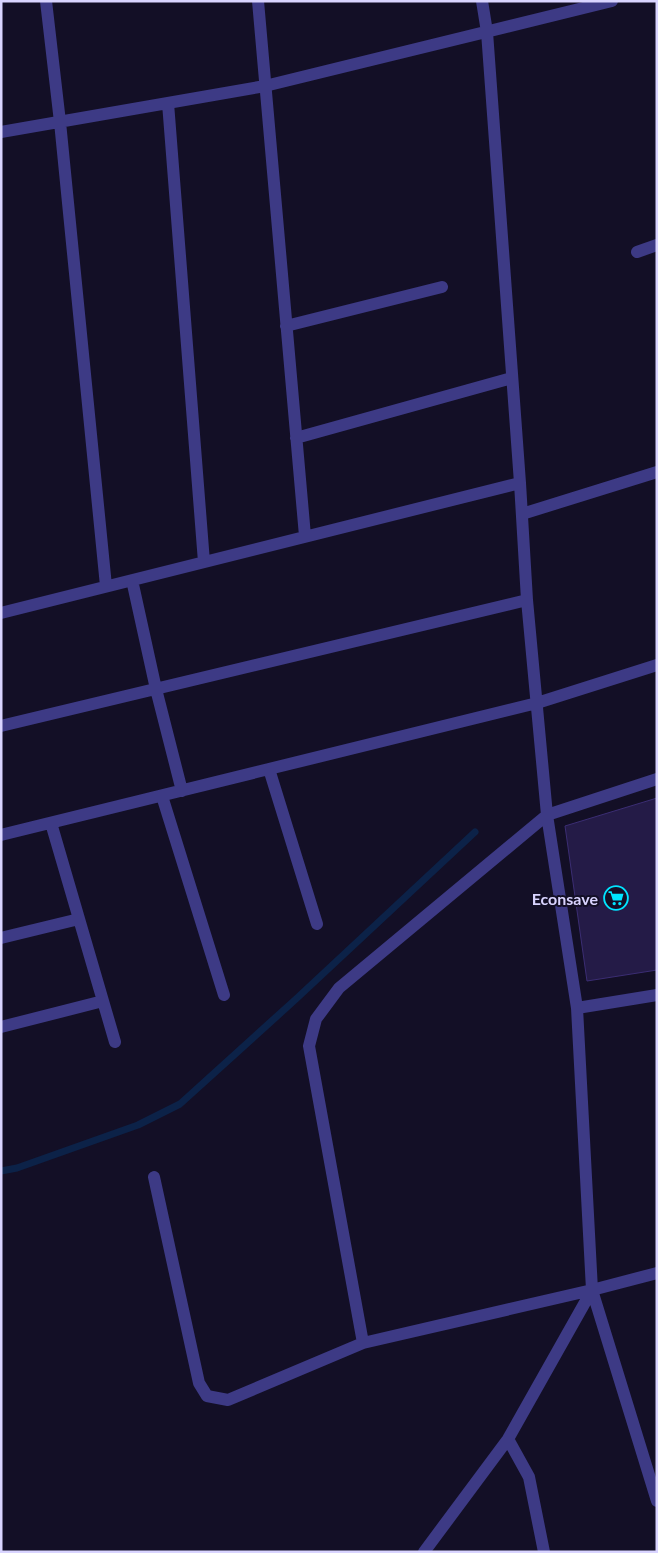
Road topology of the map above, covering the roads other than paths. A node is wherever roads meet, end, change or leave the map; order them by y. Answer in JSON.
{"nodes":[{"id":1,"x":46,"y":1,"type":"edge"},
{"id":2,"x":258,"y":1,"type":"edge"},
{"id":3,"x":482,"y":1,"type":"edge"},
{"id":4,"x":612,"y":1,"type":"edge"},
{"id":5,"x":487,"y":32,"type":"junction"},
{"id":6,"x":265,"y":86,"type":"junction"},
{"id":7,"x":168,"y":103,"type":"junction"},
{"id":8,"x":60,"y":122,"type":"junction"},
{"id":9,"x":1,"y":132,"type":"edge"},
{"id":10,"x":657,"y":245,"type":"edge"},
{"id":11,"x":638,"y":252,"type":"dead end"},
{"id":12,"x":442,"y":287,"type":"dead end"},
{"id":13,"x":286,"y":326,"type":"junction"},
{"id":14,"x":512,"y":378,"type":"junction"},
{"id":15,"x":296,"y":438,"type":"junction"},
{"id":16,"x":657,"y":472,"type":"edge"},
{"id":17,"x":520,"y":482,"type":"junction"},
{"id":18,"x":522,"y":514,"type":"junction"},
{"id":19,"x":305,"y":536,"type":"junction"},
{"id":20,"x":204,"y":562,"type":"junction"},
{"id":21,"x":132,"y":580,"type":"junction"},
{"id":22,"x":106,"y":586,"type":"junction"},
{"id":23,"x":527,"y":600,"type":"junction"},
{"id":24,"x":1,"y":613,"type":"edge"},
{"id":25,"x":657,"y":666,"type":"edge"},
{"id":26,"x":156,"y":689,"type":"junction"},
{"id":27,"x":537,"y":703,"type":"junction"},
{"id":28,"x":1,"y":726,"type":"edge"},
{"id":29,"x":269,"y":769,"type":"junction"},
{"id":30,"x":657,"y":779,"type":"edge"},
{"id":31,"x":182,"y":791,"type":"junction"},
{"id":32,"x":162,"y":796,"type":"junction"},
{"id":33,"x":547,"y":816,"type":"junction"},
{"id":34,"x":51,"y":823,"type":"junction"},
{"id":35,"x":1,"y":835,"type":"edge"},
{"id":36,"x":79,"y":919,"type":"junction"},
{"id":37,"x":317,"y":924,"type":"dead end"},
{"id":38,"x":1,"y":938,"type":"edge"},
{"id":39,"x":224,"y":995,"type":"dead end"},
{"id":40,"x":657,"y":995,"type":"edge"},
{"id":41,"x":103,"y":1001,"type":"junction"},
{"id":42,"x":577,"y":1008,"type":"junction"},
{"id":43,"x":1,"y":1027,"type":"edge"},
{"id":44,"x":115,"y":1042,"type":"dead end"},
{"id":45,"x":154,"y":1177,"type":"dead end"},
{"id":46,"x":657,"y":1273,"type":"edge"},
{"id":47,"x":592,"y":1290,"type":"junction"},
{"id":48,"x":363,"y":1343,"type":"junction"},
{"id":49,"x":508,"y":1439,"type":"junction"},
{"id":50,"x":657,"y":1502,"type":"edge"},
{"id":51,"x":424,"y":1552,"type":"edge"},
{"id":52,"x":544,"y":1552,"type":"edge"}],
"edges":[{"from":1,"to":8,"type":"street"},
{"from":2,"to":6,"type":"street"},
{"from":3,"to":5,"type":"street"},
{"from":4,"to":5,"type":"street"},
{"from":5,"to":6,"type":"street"},
{"from":5,"to":14,"type":"street"},
{"from":6,"to":7,"type":"street"},
{"from":6,"to":13,"type":"street"},
{"from":7,"to":8,"type":"street"},
{"from":7,"to":20,"type":"street"},
{"from":8,"to":9,"type":"street"},
{"from":8,"to":22,"type":"street"},
{"from":10,"to":11,"type":"street"},
{"from":12,"to":13,"type":"street"},
{"from":13,"to":15,"type":"street"},
{"from":14,"to":15,"type":"street"},
{"from":14,"to":17,"type":"street"},
{"from":15,"to":19,"type":"street"},
{"from":16,"to":18,"type":"street"},
{"from":17,"to":18,"type":"street"},
{"from":17,"to":19,"type":"street"},
{"from":18,"to":23,"type":"street"},
{"from":19,"to":20,"type":"street"},
{"from":20,"to":21,"type":"street"},
{"from":21,"to":22,"type":"street"},
{"from":21,"to":26,"type":"street"},
{"from":22,"to":24,"type":"street"},
{"from":23,"to":26,"type":"street"},
{"from":23,"to":27,"type":"street"},
{"from":25,"to":27,"type":"street"},
{"from":26,"to":28,"type":"street"},
{"from":26,"to":31,"type":"street"},
{"from":27,"to":29,"type":"street"},
{"from":27,"to":33,"type":"street"},
{"from":29,"to":31,"type":"street"},
{"from":29,"to":37,"type":"street"},
{"from":30,"to":33,"type":"street"},
{"from":31,"to":32,"type":"street"},
{"from":32,"to":34,"type":"street"},
{"from":32,"to":39,"type":"street"},
{"from":33,"to":42,"type":"street"},
{"from":33,"to":48,"type":"street"},
{"from":34,"to":35,"type":"street"},
{"from":34,"to":36,"type":"street"},
{"from":36,"to":38,"type":"street"},
{"from":36,"to":41,"type":"street"},
{"from":40,"to":42,"type":"street"},
{"from":41,"to":43,"type":"street"},
{"from":41,"to":44,"type":"street"},
{"from":42,"to":47,"type":"street"},
{"from":45,"to":48,"type":"street"},
{"from":46,"to":47,"type":"street"},
{"from":47,"to":48,"type":"street"},
{"from":47,"to":49,"type":"street"},
{"from":47,"to":50,"type":"street"},
{"from":49,"to":51,"type":"street"},
{"from":49,"to":52,"type":"street"}]}
